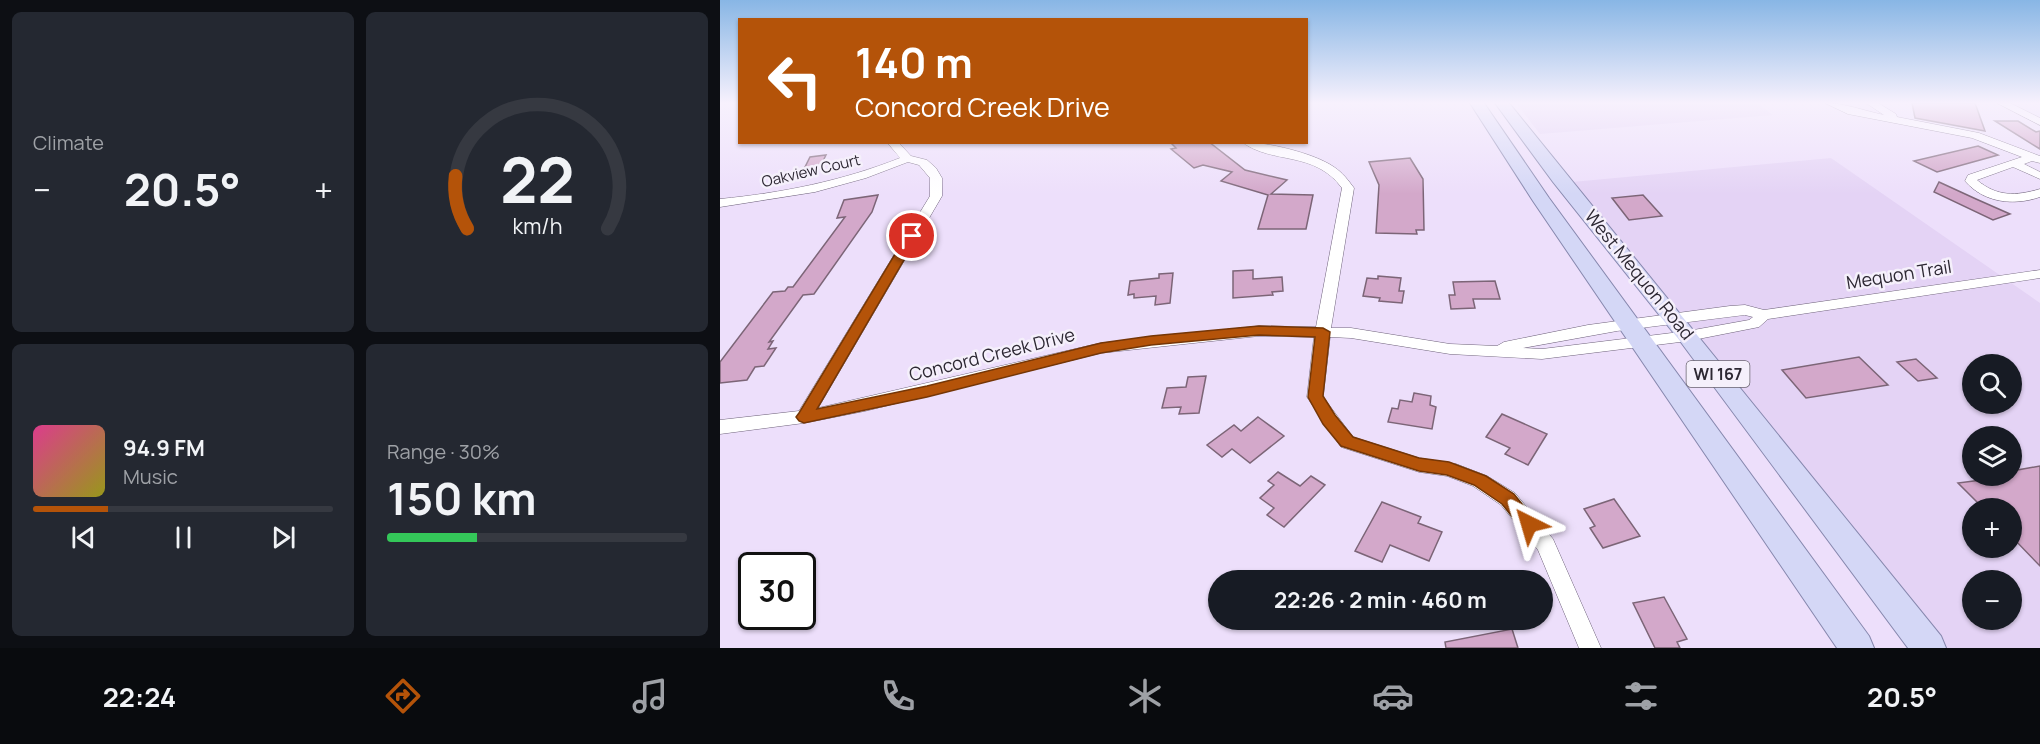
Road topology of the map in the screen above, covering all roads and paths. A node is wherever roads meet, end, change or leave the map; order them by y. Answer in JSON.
{"nodes":[{"id":1,"x":1497,"y":133,"type":"edge"},
{"id":2,"x":1526,"y":133,"type":"edge"},
{"id":3,"x":1966,"y":133,"type":"edge"},
{"id":4,"x":894,"y":144,"type":"edge"},
{"id":5,"x":1252,"y":144,"type":"edge"},
{"id":6,"x":2036,"y":158,"type":"edge"},
{"id":7,"x":907,"y":159,"type":"junction"},
{"id":8,"x":2014,"y":163,"type":"junction"},
{"id":9,"x":2040,"y":176,"type":"edge"},
{"id":10,"x":2040,"y":193,"type":"edge"},
{"id":11,"x":1576,"y":197,"type":"junction"},
{"id":12,"x":1542,"y":201,"type":"junction"},
{"id":13,"x":720,"y":203,"type":"edge"},
{"id":14,"x":2040,"y":274,"type":"edge"},
{"id":15,"x":1764,"y":315,"type":"junction"},
{"id":16,"x":1681,"y":327,"type":"junction"},
{"id":17,"x":1323,"y":332,"type":"junction"},
{"id":18,"x":1634,"y":333,"type":"junction"},
{"id":19,"x":804,"y":417,"type":"junction"},
{"id":20,"x":720,"y":427,"type":"edge"},
{"id":21,"x":1590,"y":648,"type":"edge"},
{"id":22,"x":1857,"y":648,"type":"edge"},
{"id":23,"x":1929,"y":648,"type":"edge"}],
"edges":[{"from":1,"to":12,"type":"main road","name":"West Mequon Road","number":"WI 167"},
{"from":2,"to":11,"type":"main road","name":"West Mequon Road","number":"WI 167"},
{"from":3,"to":6,"type":"street"},
{"from":4,"to":7,"type":"street"},
{"from":5,"to":17,"type":"street"},
{"from":6,"to":8,"type":"street"},
{"from":7,"to":13,"type":"street","name":"Oakview Court"},
{"from":7,"to":19,"type":"street"},
{"from":8,"to":9,"type":"street"},
{"from":8,"to":10,"type":"street"},
{"from":11,"to":12,"type":"main road"},
{"from":11,"to":16,"type":"main road","name":"West Mequon Road","number":"WI 167"},
{"from":12,"to":18,"type":"main road","name":"West Mequon Road","number":"WI 167"},
{"from":14,"to":15,"type":"street","name":"Mequon Trail"},
{"from":15,"to":16,"type":"street","name":"Mequon Trail"},
{"from":15,"to":16,"type":"street","name":"Mequon Trail"},
{"from":16,"to":18,"type":"street","name":"Concord Creek Drive"},
{"from":16,"to":23,"type":"main road","name":"West Mequon Road","number":"WI 167"},
{"from":17,"to":18,"type":"street","name":"Concord Creek Drive"},
{"from":17,"to":19,"type":"street","name":"Concord Creek Drive"},
{"from":17,"to":21,"type":"street"},
{"from":18,"to":22,"type":"main road","name":"West Mequon Road","number":"WI 167"},
{"from":19,"to":20,"type":"street","name":"Concord Creek Drive"}]}
